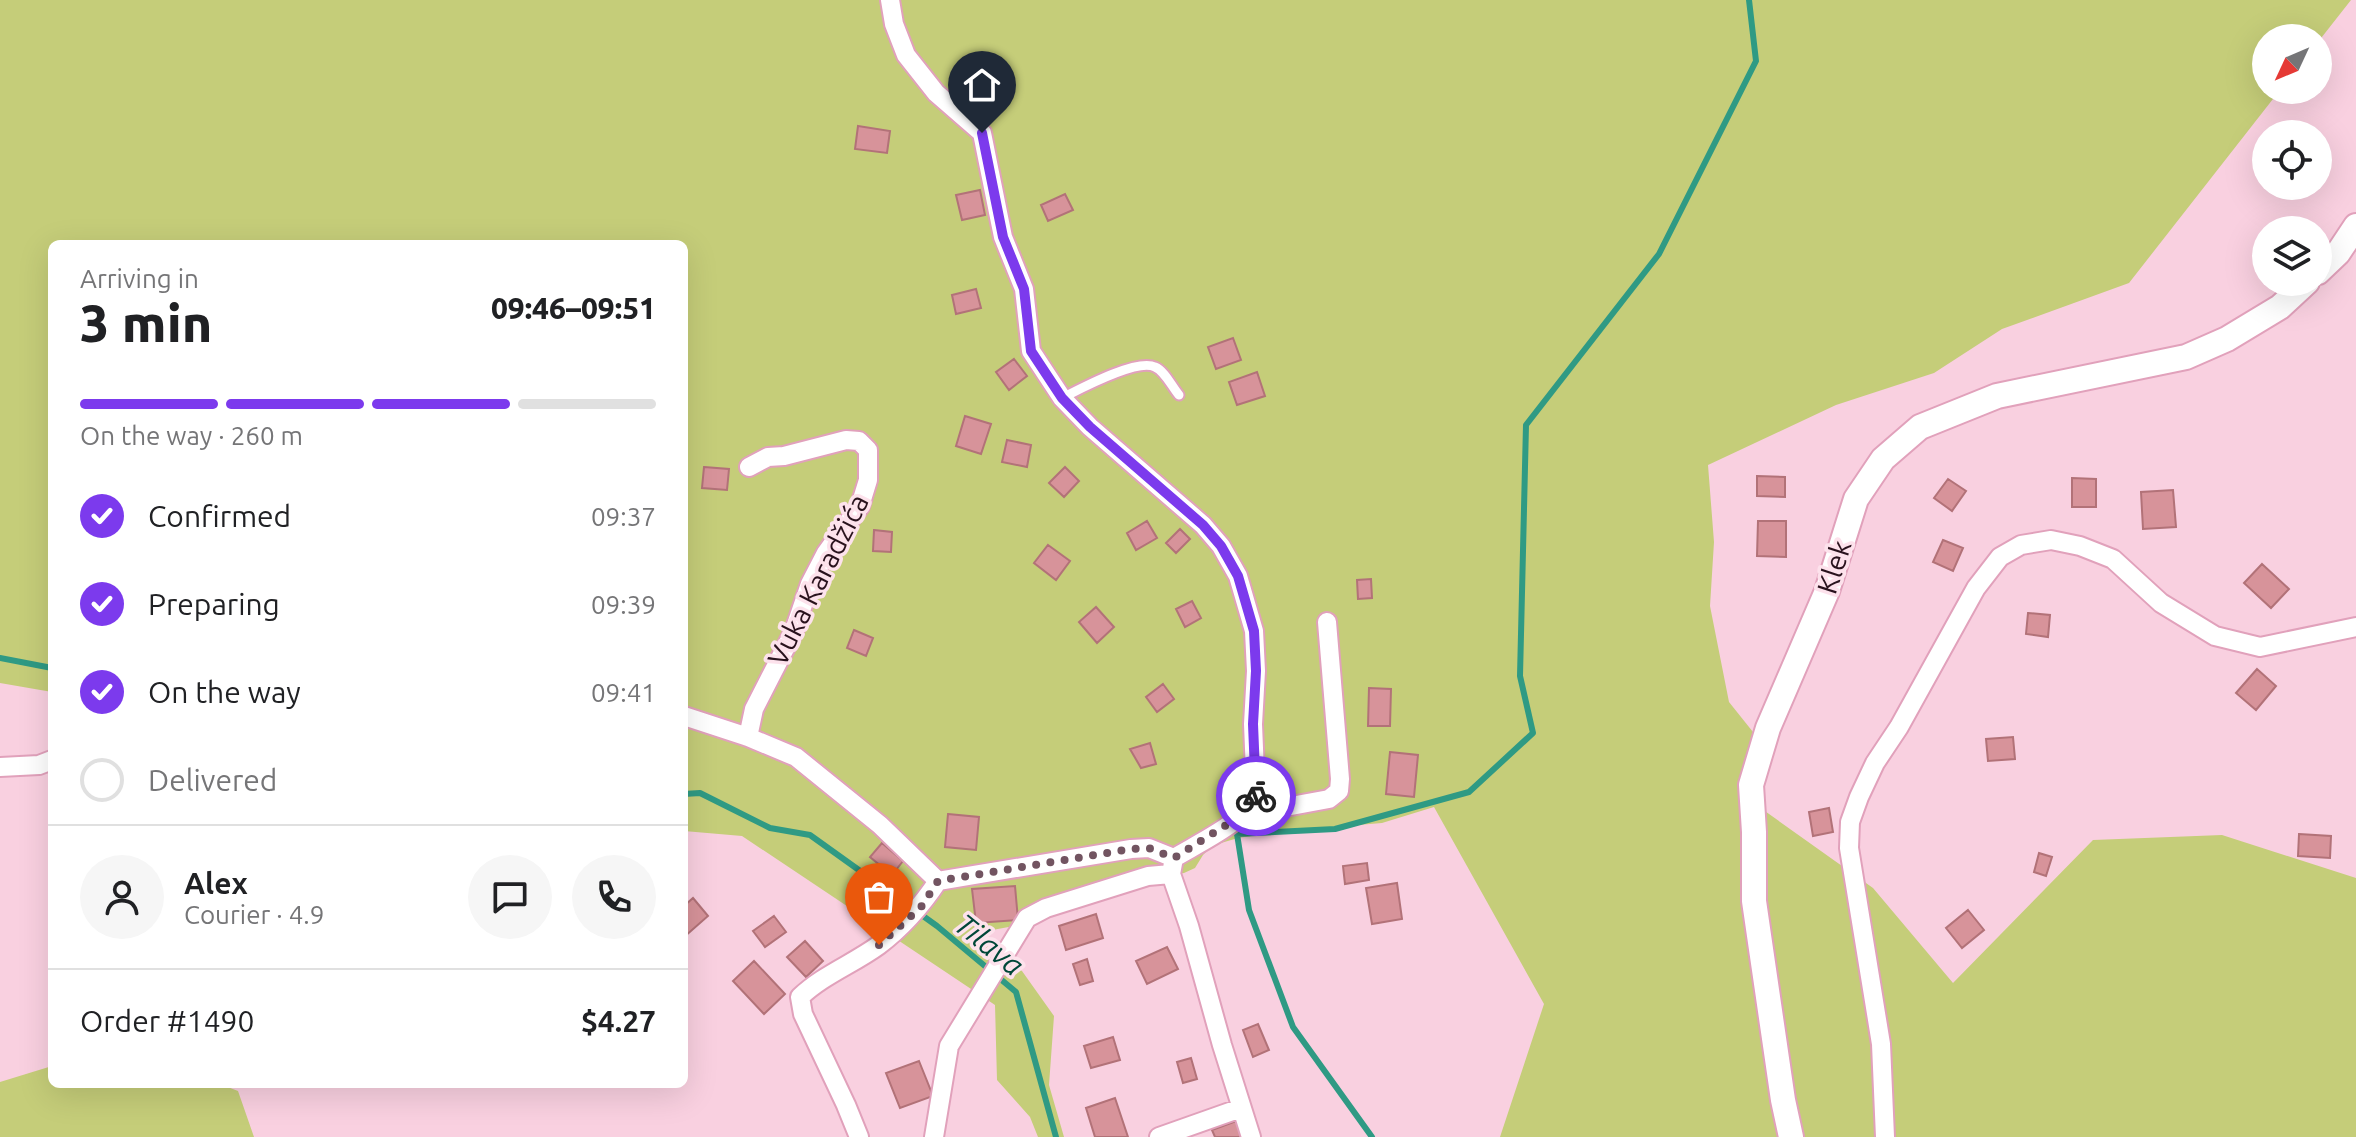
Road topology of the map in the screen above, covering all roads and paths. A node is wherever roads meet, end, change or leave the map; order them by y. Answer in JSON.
{"nodes":[{"id":1,"x":890,"y":0,"type":"edge"},
{"id":2,"x":2356,"y":226,"type":"edge"},
{"id":3,"x":2332,"y":259,"type":"edge"},
{"id":4,"x":2292,"y":296,"type":"edge"},
{"id":5,"x":1179,"y":395,"type":"dead end"},
{"id":6,"x":1062,"y":398,"type":"junction"},
{"id":7,"x":749,"y":467,"type":"dead end"},
{"id":8,"x":1327,"y":622,"type":"dead end"},
{"id":9,"x":2356,"y":627,"type":"edge"},
{"id":10,"x":688,"y":717,"type":"edge"},
{"id":11,"x":748,"y":737,"type":"junction"},
{"id":12,"x":48,"y":762,"type":"edge"},
{"id":13,"x":0,"y":767,"type":"edge"},
{"id":14,"x":1242,"y":815,"type":"junction"},
{"id":15,"x":1172,"y":866,"type":"junction"},
{"id":16,"x":938,"y":881,"type":"junction"},
{"id":17,"x":1241,"y":1108,"type":"junction"},
{"id":18,"x":859,"y":1137,"type":"edge"},
{"id":19,"x":934,"y":1137,"type":"edge"},
{"id":20,"x":1159,"y":1137,"type":"edge"},
{"id":21,"x":1251,"y":1137,"type":"edge"},
{"id":22,"x":1791,"y":1137,"type":"edge"},
{"id":23,"x":1885,"y":1137,"type":"edge"}],
"edges":[{"from":1,"to":6,"type":"street"},
{"from":2,"to":3,"type":"street"},
{"from":4,"to":22,"type":"street","name":"Klek"},
{"from":5,"to":6,"type":"lane"},
{"from":6,"to":14,"type":"street"},
{"from":7,"to":11,"type":"street","name":"Vuka Karadžića"},
{"from":8,"to":14,"type":"street"},
{"from":9,"to":23,"type":"street"},
{"from":10,"to":11,"type":"street"},
{"from":11,"to":16,"type":"street"},
{"from":12,"to":13,"type":"street"},
{"from":14,"to":15,"type":"street"},
{"from":15,"to":16,"type":"street"},
{"from":15,"to":17,"type":"street"},
{"from":15,"to":19,"type":"street"},
{"from":16,"to":18,"type":"street"},
{"from":17,"to":20,"type":"street"},
{"from":17,"to":21,"type":"street"}]}
